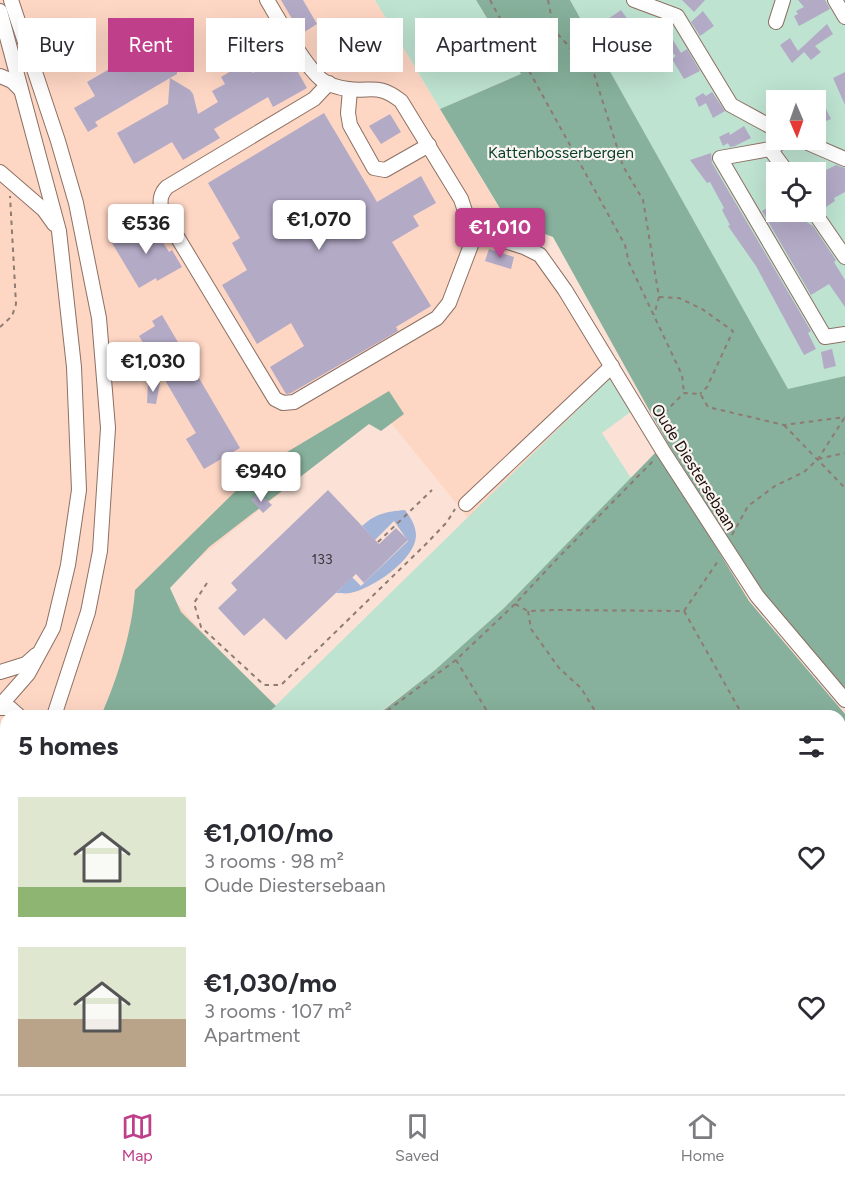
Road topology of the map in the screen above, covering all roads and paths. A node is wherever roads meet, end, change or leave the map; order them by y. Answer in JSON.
{"nodes":[{"id":1,"x":10,"y":0,"type":"edge"},
{"id":2,"x":267,"y":0,"type":"edge"},
{"id":3,"x":490,"y":0,"type":"edge"},
{"id":4,"x":548,"y":0,"type":"edge"},
{"id":5,"x":634,"y":0,"type":"edge"},
{"id":6,"x":783,"y":0,"type":"edge"},
{"id":7,"x":835,"y":0,"type":"edge"},
{"id":8,"x":0,"y":11,"type":"edge"},
{"id":9,"x":845,"y":17,"type":"edge"},
{"id":10,"x":776,"y":22,"type":"dead end"},
{"id":11,"x":0,"y":76,"type":"edge"},
{"id":12,"x":329,"y":83,"type":"junction"},
{"id":13,"x":21,"y":90,"type":"junction"},
{"id":14,"x":350,"y":90,"type":"junction"},
{"id":15,"x":766,"y":124,"type":"edge"},
{"id":16,"x":429,"y":145,"type":"junction"},
{"id":17,"x":766,"y":149,"type":"edge"},
{"id":18,"x":824,"y":150,"type":"edge"},
{"id":19,"x":845,"y":159,"type":"edge"},
{"id":20,"x":4,"y":175,"type":"edge"},
{"id":21,"x":821,"y":222,"type":"edge"},
{"id":22,"x":59,"y":231,"type":"junction"},
{"id":23,"x":476,"y":232,"type":"junction"},
{"id":24,"x":845,"y":257,"type":"edge"},
{"id":25,"x":659,"y":297,"type":"junction"},
{"id":26,"x":654,"y":316,"type":"junction"},
{"id":27,"x":0,"y":327,"type":"edge"},
{"id":28,"x":845,"y":334,"type":"edge"},
{"id":29,"x":612,"y":366,"type":"junction"},
{"id":30,"x":684,"y":393,"type":"junction"},
{"id":31,"x":700,"y":394,"type":"junction"},
{"id":32,"x":845,"y":417,"type":"edge"},
{"id":33,"x":784,"y":425,"type":"junction"},
{"id":34,"x":651,"y":428,"type":"junction"},
{"id":35,"x":663,"y":451,"type":"junction"},
{"id":36,"x":845,"y":453,"type":"edge"},
{"id":37,"x":818,"y":459,"type":"junction"},
{"id":38,"x":432,"y":489,"type":"dead end"},
{"id":39,"x":845,"y":489,"type":"edge"},
{"id":40,"x":460,"y":506,"type":"joint"},
{"id":41,"x":378,"y":542,"type":"dead end"},
{"id":42,"x":725,"y":548,"type":"junction"},
{"id":43,"x":207,"y":583,"type":"dead end"},
{"id":44,"x":515,"y":604,"type":"junction"},
{"id":45,"x":528,"y":611,"type":"junction"},
{"id":46,"x":684,"y":611,"type":"junction"},
{"id":47,"x":42,"y":650,"type":"junction"},
{"id":48,"x":456,"y":660,"type":"junction"},
{"id":49,"x":0,"y":672,"type":"edge"},
{"id":50,"x":845,"y":700,"type":"edge"},
{"id":51,"x":0,"y":707,"type":"edge"},
{"id":52,"x":56,"y":710,"type":"edge"},
{"id":53,"x":388,"y":710,"type":"edge"},
{"id":54,"x":486,"y":710,"type":"edge"},
{"id":55,"x":594,"y":710,"type":"edge"},
{"id":56,"x":740,"y":710,"type":"edge"}],
"edges":[{"from":1,"to":52,"type":"street"},
{"from":2,"to":12,"type":"street"},
{"from":3,"to":26,"type":"path"},
{"from":4,"to":25,"type":"path"},
{"from":5,"to":15,"type":"street"},
{"from":6,"to":10,"type":"street"},
{"from":7,"to":9,"type":"street"},
{"from":8,"to":13,"type":"street"},
{"from":11,"to":13,"type":"street"},
{"from":12,"to":14,"type":"street"},
{"from":12,"to":23,"type":"street"},
{"from":13,"to":22,"type":"street"},
{"from":14,"to":16,"type":"street"},
{"from":14,"to":16,"type":"street"},
{"from":16,"to":23,"type":"street"},
{"from":17,"to":28,"type":"street"},
{"from":18,"to":19,"type":"street"},
{"from":20,"to":22,"type":"street"},
{"from":20,"to":27,"type":"path"},
{"from":21,"to":24,"type":"street"},
{"from":22,"to":47,"type":"street"},
{"from":23,"to":29,"type":"street","name":"Oude Diestersebaan"},
{"from":25,"to":26,"type":"path"},
{"from":25,"to":31,"type":"path"},
{"from":26,"to":30,"type":"path"},
{"from":29,"to":34,"type":"street","name":"Oude Diestersebaan"},
{"from":29,"to":40,"type":"street"},
{"from":30,"to":31,"type":"path"},
{"from":30,"to":34,"type":"path"},
{"from":31,"to":33,"type":"path"},
{"from":32,"to":33,"type":"path"},
{"from":32,"to":37,"type":"path"},
{"from":33,"to":37,"type":"path"},
{"from":34,"to":35,"type":"street","name":"Oude Diestersebaan"},
{"from":35,"to":42,"type":"street","name":"Oude Diestersebaan"},
{"from":35,"to":44,"type":"path"},
{"from":36,"to":37,"type":"path"},
{"from":37,"to":39,"type":"path"},
{"from":37,"to":42,"type":"path"},
{"from":38,"to":41,"type":"path"},
{"from":40,"to":43,"type":"path"},
{"from":42,"to":46,"type":"path"},
{"from":42,"to":50,"type":"street","name":"Oude Diestersebaan"},
{"from":44,"to":45,"type":"path"},
{"from":44,"to":48,"type":"path"},
{"from":45,"to":46,"type":"path"},
{"from":45,"to":55,"type":"path"},
{"from":46,"to":56,"type":"path"},
{"from":47,"to":49,"type":"street"},
{"from":47,"to":51,"type":"street"},
{"from":48,"to":53,"type":"path"},
{"from":48,"to":54,"type":"path"}]}
